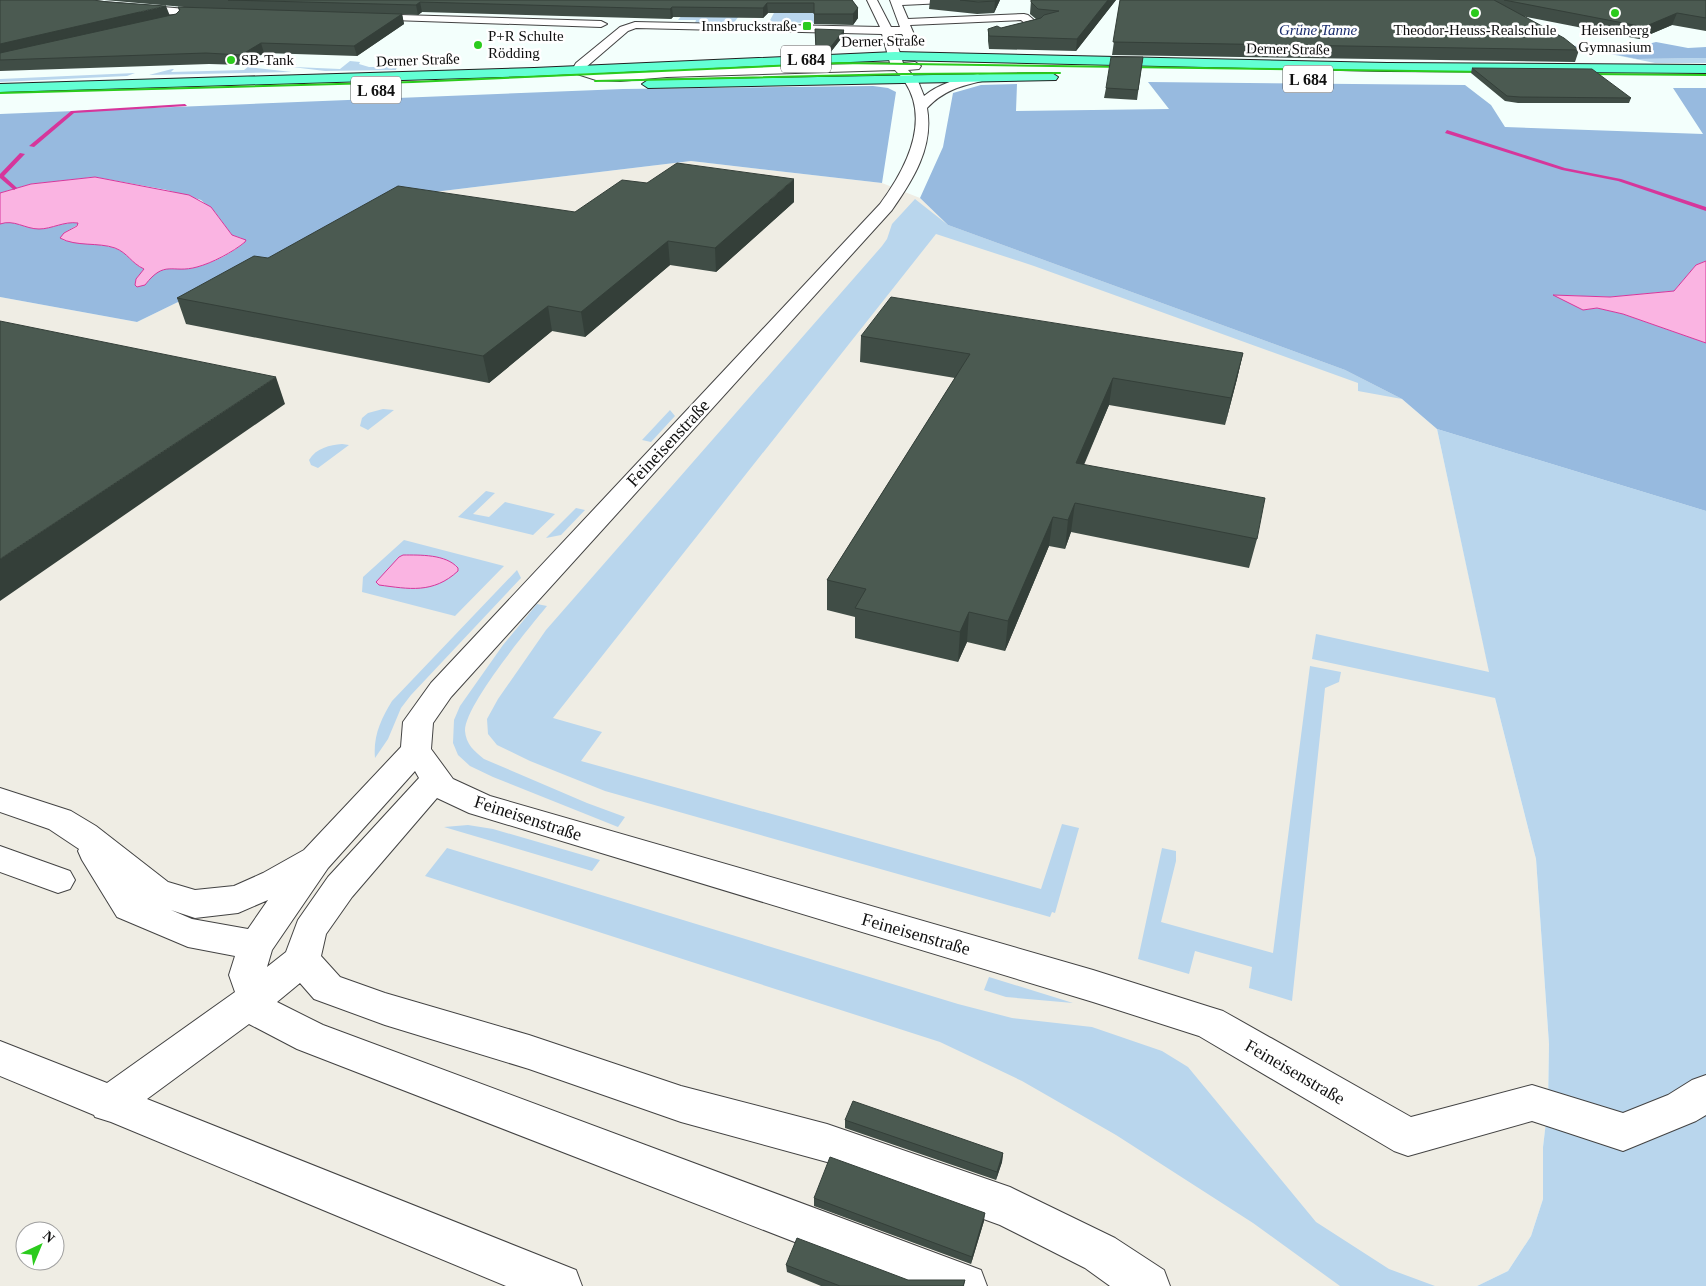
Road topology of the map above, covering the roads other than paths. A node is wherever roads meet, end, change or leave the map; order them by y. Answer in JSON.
{"nodes":[{"id":1,"x":59,"y":0,"type":"edge"},
{"id":2,"x":872,"y":0,"type":"edge"},
{"id":3,"x":944,"y":0,"type":"edge"},
{"id":4,"x":896,"y":1,"type":"edge"},
{"id":5,"x":223,"y":11,"type":"edge"},
{"id":6,"x":204,"y":14,"type":"junction"},
{"id":7,"x":352,"y":16,"type":"edge"},
{"id":8,"x":164,"y":23,"type":"edge"},
{"id":9,"x":907,"y":27,"type":"junction"},
{"id":10,"x":887,"y":31,"type":"junction"},
{"id":11,"x":589,"y":35,"type":"dead end"},
{"id":12,"x":1000,"y":35,"type":"edge"},
{"id":13,"x":915,"y":61,"type":"junction"},
{"id":14,"x":897,"y":62,"type":"junction"},
{"id":15,"x":580,"y":66,"type":"junction"},
{"id":16,"x":1706,"y":69,"type":"edge"},
{"id":17,"x":1066,"y":77,"type":"dead end"},
{"id":18,"x":978,"y":78,"type":"junction"},
{"id":19,"x":1339,"y":79,"type":"dead end"},
{"id":20,"x":911,"y":80,"type":"junction"},
{"id":21,"x":1680,"y":82,"type":"dead end"},
{"id":22,"x":583,"y":86,"type":"dead end"},
{"id":23,"x":0,"y":88,"type":"edge"},
{"id":24,"x":314,"y":92,"type":"dead end"},
{"id":25,"x":46,"y":100,"type":"dead end"},
{"id":26,"x":921,"y":107,"type":"junction"},
{"id":27,"x":426,"y":765,"type":"junction"},
{"id":28,"x":0,"y":800,"type":"edge"},
{"id":29,"x":84,"y":835,"type":"junction"},
{"id":30,"x":0,"y":859,"type":"edge"},
{"id":31,"x":316,"y":859,"type":"junction"},
{"id":32,"x":58,"y":880,"type":"dead end"},
{"id":33,"x":256,"y":945,"type":"junction"},
{"id":34,"x":302,"y":960,"type":"junction"},
{"id":35,"x":256,"y":998,"type":"junction"},
{"id":36,"x":0,"y":1058,"type":"edge"},
{"id":37,"x":1706,"y":1093,"type":"edge"},
{"id":38,"x":109,"y":1104,"type":"junction"},
{"id":39,"x":560,"y":1286,"type":"edge"},
{"id":40,"x":965,"y":1286,"type":"edge"},
{"id":41,"x":1148,"y":1286,"type":"edge"}],
"edges":[{"from":1,"to":6,"type":"street"},
{"from":2,"to":10,"type":"street"},
{"from":3,"to":4,"type":"street"},
{"from":4,"to":9,"type":"street"},
{"from":5,"to":6,"type":"street"},
{"from":6,"to":8,"type":"street"},
{"from":7,"to":11,"type":"street"},
{"from":9,"to":10,"type":"street"},
{"from":9,"to":12,"type":"street"},
{"from":9,"to":13,"type":"street"},
{"from":10,"to":14,"type":"street"},
{"from":10,"to":15,"type":"street"},
{"from":13,"to":14,"type":"street"},
{"from":13,"to":16,"type":"main road","name":"Derner Straße","number":"L 684"},
{"from":13,"to":20,"type":"street"},
{"from":14,"to":15,"type":"main road","name":"Derner Straße","number":"L 684"},
{"from":14,"to":15,"type":"street"},
{"from":14,"to":20,"type":"street","name":"Feineisenstraße"},
{"from":15,"to":23,"type":"main road","name":"Derner Straße","number":"L 684"},
{"from":17,"to":18,"type":"main road","number":"L 684"},
{"from":18,"to":20,"type":"main road","number":"L 684"},
{"from":18,"to":26,"type":"street"},
{"from":19,"to":21,"type":"main road","name":"Derner Straße","number":"L 684"},
{"from":20,"to":22,"type":"main road","number":"L 684"},
{"from":20,"to":26,"type":"street","name":"Feineisenstraße"},
{"from":24,"to":25,"type":"main road"},
{"from":26,"to":27,"type":"street","name":"Feineisenstraße"},
{"from":27,"to":31,"type":"street"},
{"from":27,"to":34,"type":"street"},
{"from":27,"to":37,"type":"street","name":"Feineisenstraße"},
{"from":28,"to":29,"type":"street"},
{"from":29,"to":31,"type":"street"},
{"from":29,"to":33,"type":"street"},
{"from":30,"to":32,"type":"street"},
{"from":31,"to":33,"type":"street"},
{"from":33,"to":35,"type":"street"},
{"from":34,"to":35,"type":"street"},
{"from":34,"to":41,"type":"street"},
{"from":35,"to":38,"type":"street"},
{"from":35,"to":40,"type":"street"},
{"from":36,"to":38,"type":"street"},
{"from":38,"to":39,"type":"street"}]}
